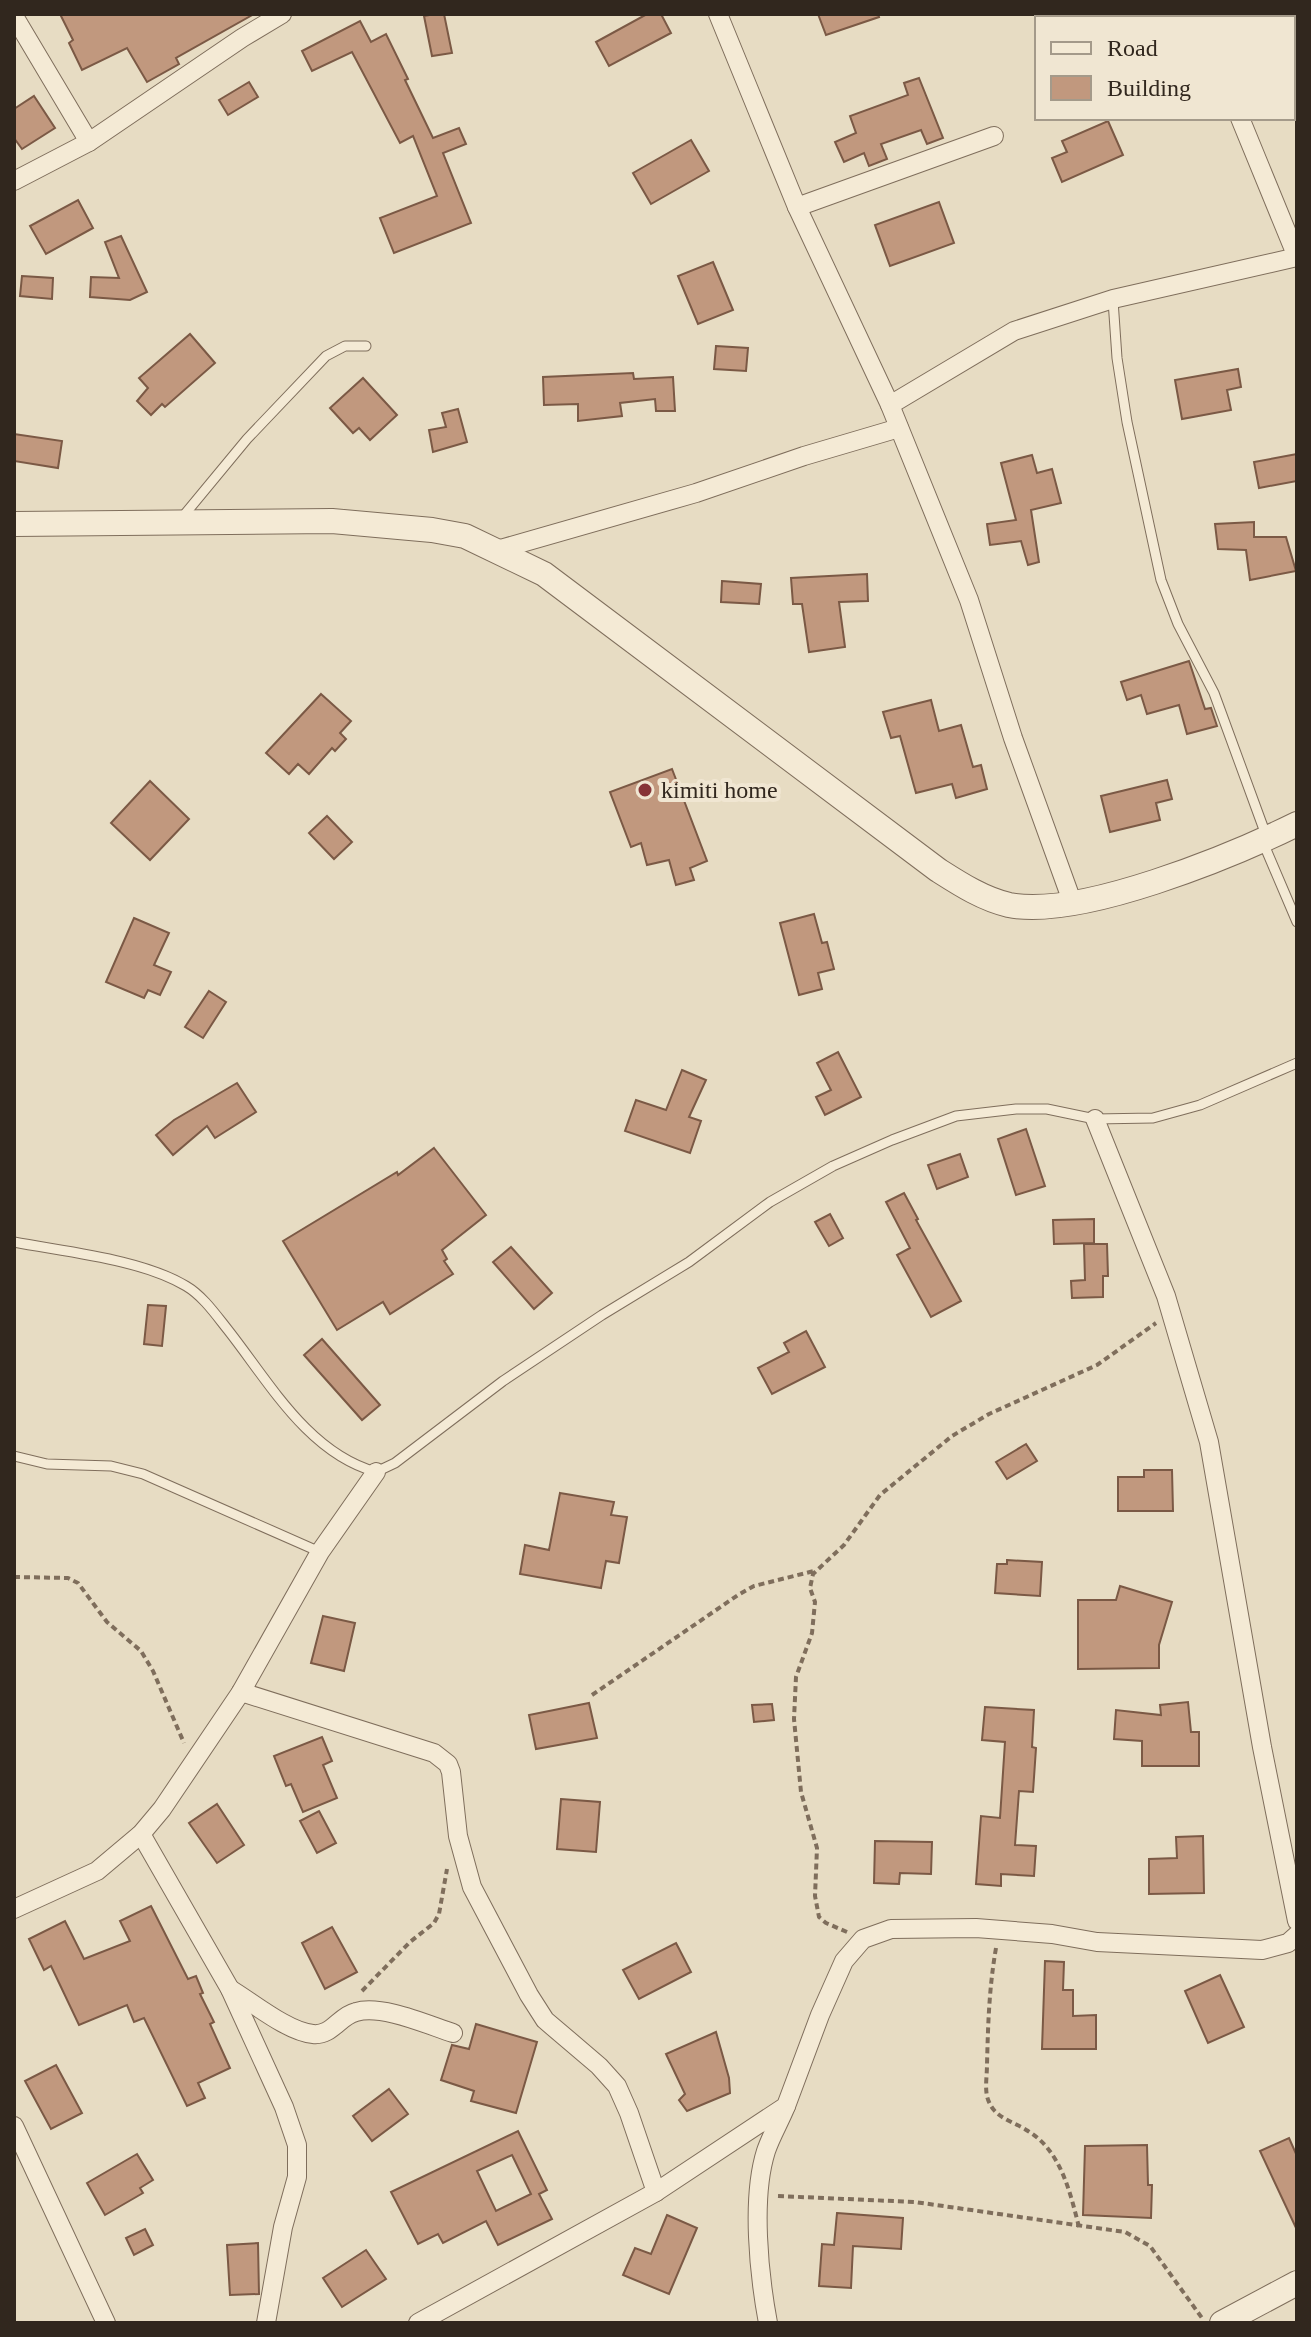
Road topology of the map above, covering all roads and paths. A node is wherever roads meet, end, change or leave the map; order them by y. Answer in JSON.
{"nodes":[{"id":1,"x":282,"y":14,"type":"edge"},
{"id":2,"x":718,"y":14,"type":"edge"},
{"id":3,"x":14,"y":16,"type":"edge"},
{"id":4,"x":1246,"y":120,"type":"edge"},
{"id":5,"x":994,"y":136,"type":"dead end"},
{"id":6,"x":89,"y":142,"type":"junction"},
{"id":7,"x":14,"y":181,"type":"edge"},
{"id":8,"x":797,"y":207,"type":"junction"},
{"id":9,"x":1113,"y":299,"type":"junction"},
{"id":10,"x":366,"y":346,"type":"dead end"},
{"id":11,"x":890,"y":405,"type":"junction"},
{"id":12,"x":899,"y":428,"type":"junction"},
{"id":13,"x":178,"y":523,"type":"junction"},
{"id":14,"x":14,"y":524,"type":"edge"},
{"id":15,"x":497,"y":550,"type":"junction"},
{"id":16,"x":1297,"y":824,"type":"edge"},
{"id":17,"x":1265,"y":839,"type":"junction"},
{"id":18,"x":1073,"y":904,"type":"junction"},
{"id":19,"x":1297,"y":922,"type":"edge"},
{"id":20,"x":1297,"y":1063,"type":"edge"},
{"id":21,"x":1095,"y":1119,"type":"junction"},
{"id":22,"x":14,"y":1242,"type":"edge"},
{"id":23,"x":1171,"y":1312,"type":"junction"},
{"id":24,"x":14,"y":1456,"type":"edge"},
{"id":25,"x":376,"y":1472,"type":"junction"},
{"id":26,"x":320,"y":1552,"type":"junction"},
{"id":27,"x":817,"y":1570,"type":"junction"},
{"id":28,"x":14,"y":1577,"type":"edge"},
{"id":29,"x":241,"y":1692,"type":"junction"},
{"id":30,"x":592,"y":1695,"type":"dead end"},
{"id":31,"x":193,"y":1763,"type":"junction"},
{"id":32,"x":141,"y":1834,"type":"junction"},
{"id":33,"x":458,"y":1836,"type":"junction"},
{"id":34,"x":14,"y":1909,"type":"edge"},
{"id":35,"x":1297,"y":1921,"type":"edge"},
{"id":36,"x":999,"y":1930,"type":"junction"},
{"id":37,"x":1297,"y":1935,"type":"edge"},
{"id":38,"x":863,"y":1939,"type":"junction"},
{"id":39,"x":230,"y":1989,"type":"junction"},
{"id":40,"x":347,"y":2016,"type":"junction"},
{"id":41,"x":453,"y":2033,"type":"dead end"},
{"id":42,"x":786,"y":2106,"type":"junction"},
{"id":43,"x":14,"y":2126,"type":"edge"},
{"id":44,"x":656,"y":2192,"type":"junction"},
{"id":45,"x":760,"y":2195,"type":"junction"},
{"id":46,"x":1079,"y":2227,"type":"junction"},
{"id":47,"x":1297,"y":2283,"type":"edge"},
{"id":48,"x":106,"y":2323,"type":"edge"},
{"id":49,"x":266,"y":2323,"type":"edge"},
{"id":50,"x":418,"y":2323,"type":"edge"},
{"id":51,"x":768,"y":2323,"type":"edge"},
{"id":52,"x":1206,"y":2323,"type":"edge"},
{"id":53,"x":1222,"y":2323,"type":"edge"}],
"edges":[{"from":1,"to":6,"type":"street"},
{"from":2,"to":8,"type":"street"},
{"from":3,"to":6,"type":"street"},
{"from":4,"to":9,"type":"street"},
{"from":5,"to":8,"type":"street"},
{"from":6,"to":7,"type":"street"},
{"from":8,"to":11,"type":"street"},
{"from":9,"to":11,"type":"street"},
{"from":9,"to":17,"type":"lane"},
{"from":10,"to":13,"type":"lane"},
{"from":11,"to":12,"type":"street"},
{"from":12,"to":15,"type":"street"},
{"from":12,"to":18,"type":"street"},
{"from":13,"to":14,"type":"street"},
{"from":13,"to":15,"type":"street"},
{"from":15,"to":18,"type":"street"},
{"from":16,"to":17,"type":"street"},
{"from":17,"to":18,"type":"street"},
{"from":17,"to":19,"type":"lane"},
{"from":20,"to":21,"type":"lane"},
{"from":21,"to":23,"type":"street"},
{"from":21,"to":25,"type":"lane"},
{"from":22,"to":25,"type":"lane"},
{"from":23,"to":27,"type":"path"},
{"from":23,"to":35,"type":"street"},
{"from":24,"to":26,"type":"lane"},
{"from":25,"to":26,"type":"street"},
{"from":26,"to":29,"type":"street"},
{"from":27,"to":30,"type":"path"},
{"from":27,"to":38,"type":"path"},
{"from":28,"to":31,"type":"path"},
{"from":29,"to":31,"type":"street"},
{"from":29,"to":33,"type":"street"},
{"from":31,"to":32,"type":"street"},
{"from":32,"to":34,"type":"street"},
{"from":32,"to":39,"type":"street"},
{"from":33,"to":40,"type":"path"},
{"from":33,"to":44,"type":"street"},
{"from":36,"to":37,"type":"street"},
{"from":36,"to":38,"type":"street"},
{"from":36,"to":46,"type":"path"},
{"from":38,"to":42,"type":"street"},
{"from":39,"to":40,"type":"street"},
{"from":39,"to":49,"type":"street"},
{"from":40,"to":41,"type":"street"},
{"from":42,"to":44,"type":"street"},
{"from":42,"to":45,"type":"street"},
{"from":43,"to":48,"type":"street"},
{"from":44,"to":50,"type":"street"},
{"from":45,"to":46,"type":"path"},
{"from":45,"to":51,"type":"street"},
{"from":46,"to":52,"type":"path"},
{"from":47,"to":53,"type":"street"}]}
